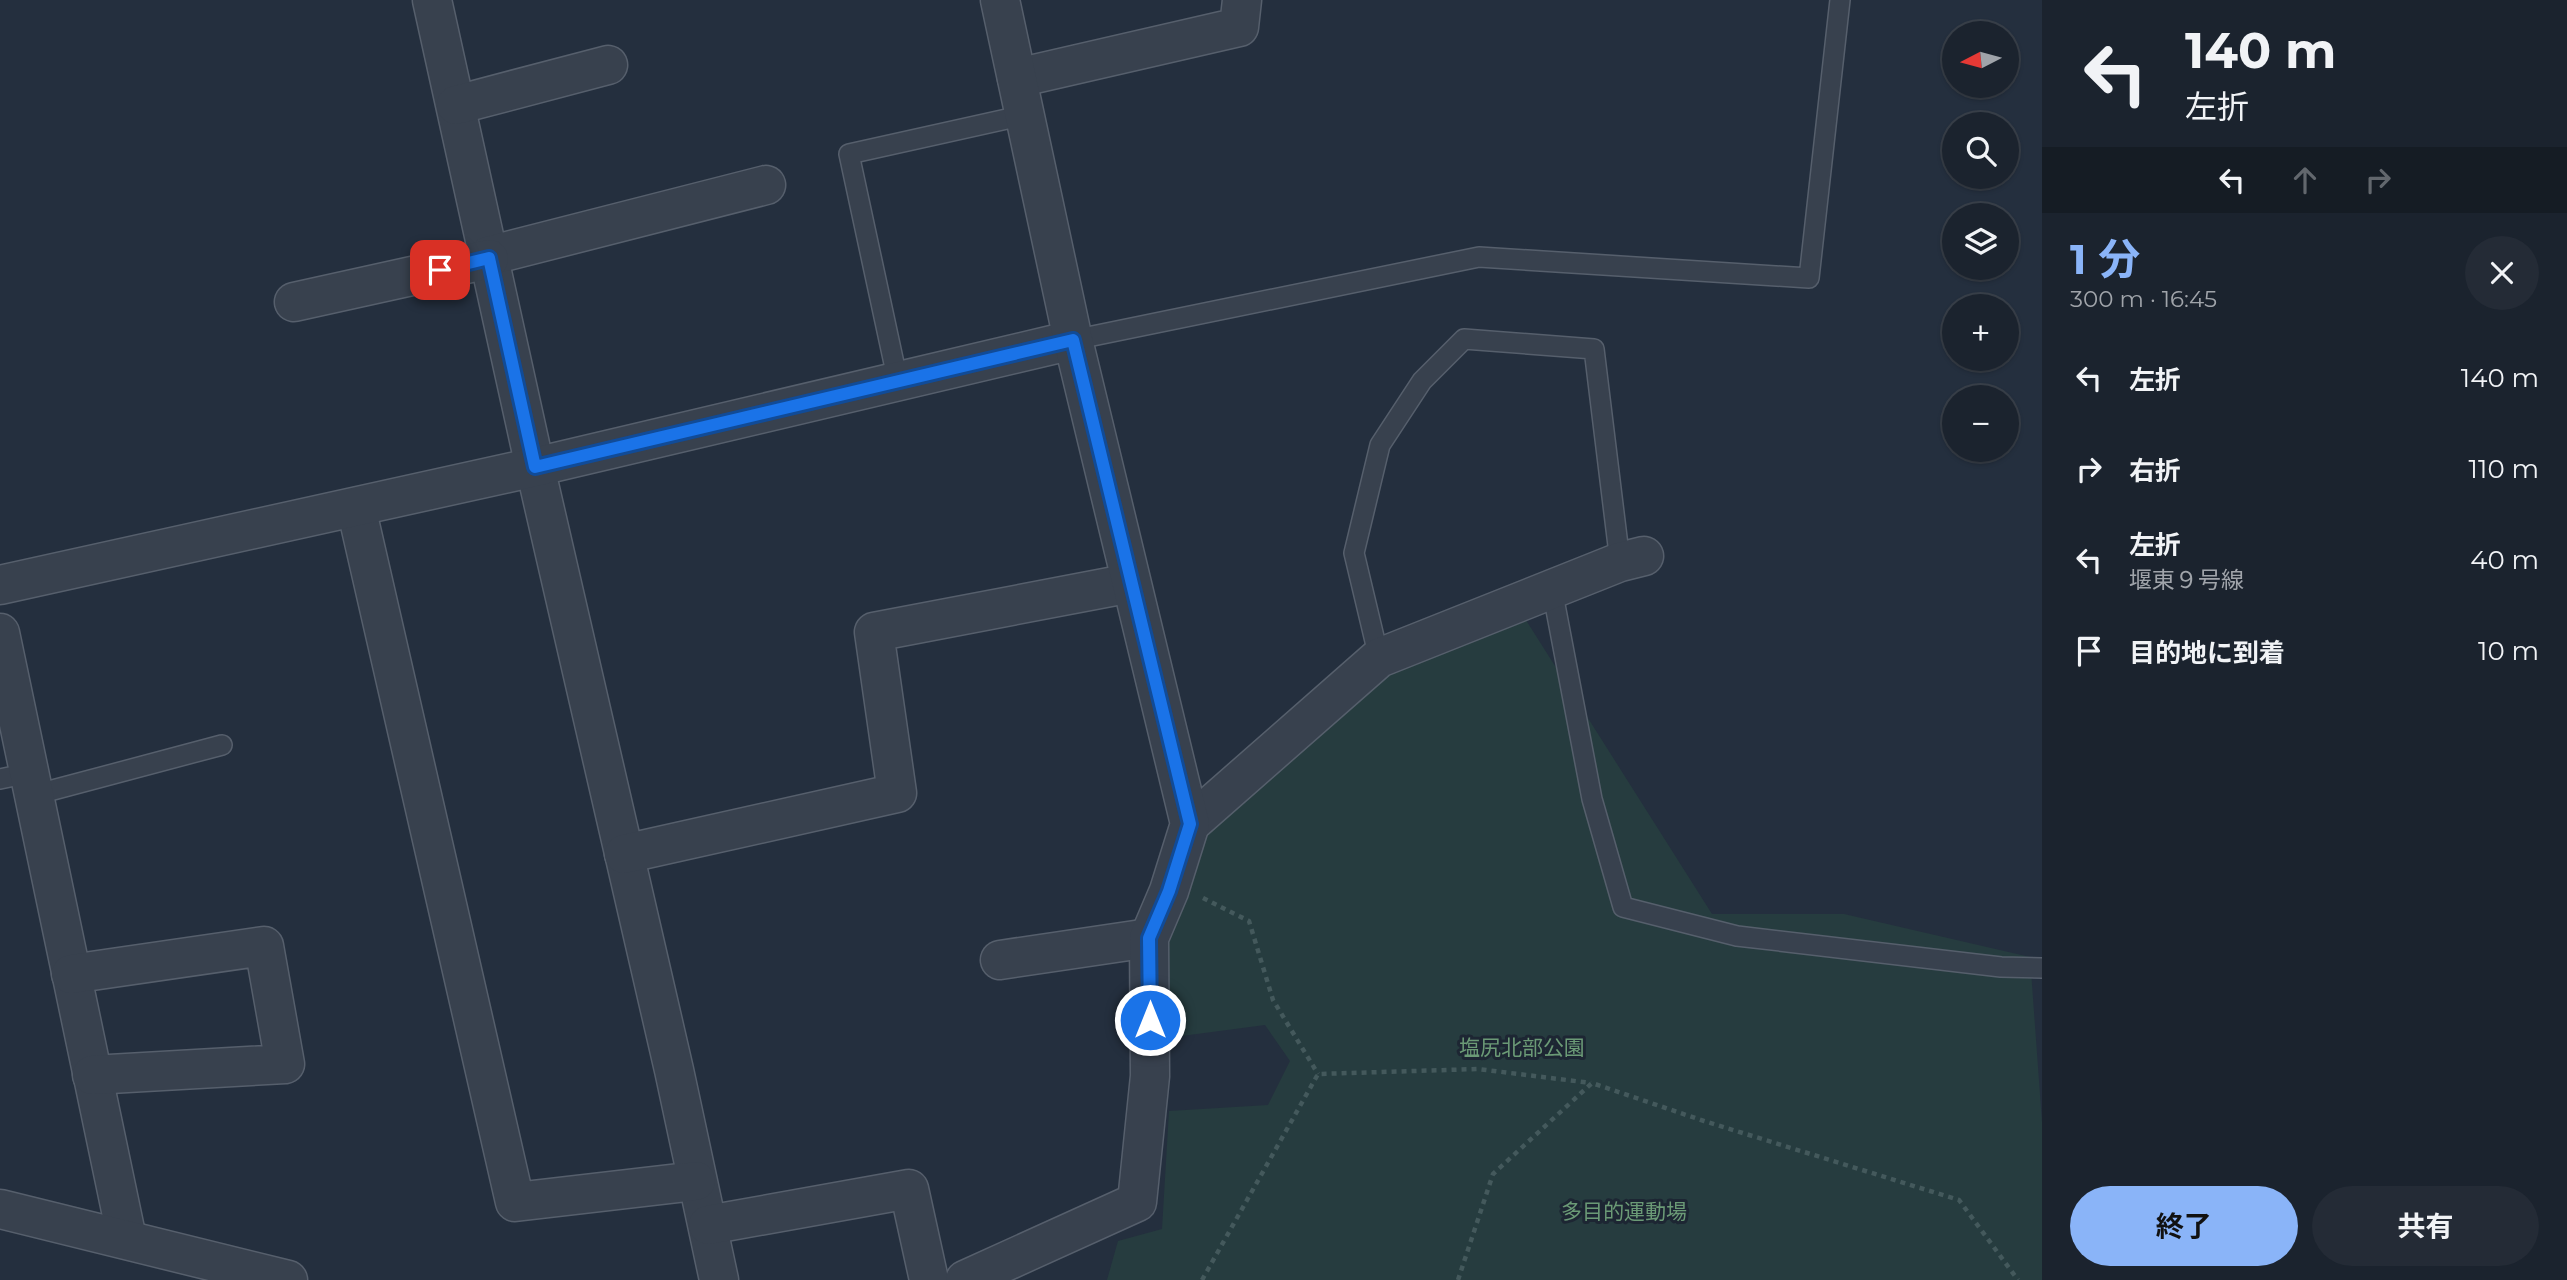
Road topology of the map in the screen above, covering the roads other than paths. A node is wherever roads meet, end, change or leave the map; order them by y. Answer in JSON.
{"nodes":[{"id":1,"x":432,"y":0,"type":"edge"},
{"id":2,"x":1000,"y":0,"type":"edge"},
{"id":3,"x":1242,"y":0,"type":"edge"},
{"id":4,"x":1840,"y":0,"type":"edge"},
{"id":5,"x":608,"y":65,"type":"dead end"},
{"id":6,"x":1017,"y":78,"type":"junction"},
{"id":7,"x":456,"y":105,"type":"junction"},
{"id":8,"x":1025,"y":115,"type":"junction"},
{"id":9,"x":766,"y":186,"type":"dead end"},
{"id":10,"x":489,"y":257,"type":"junction"},
{"id":11,"x":294,"y":304,"type":"dead end"},
{"id":12,"x":1073,"y":340,"type":"junction"},
{"id":13,"x":898,"y":382,"type":"junction"},
{"id":14,"x":535,"y":467,"type":"junction"},
{"id":15,"x":356,"y":507,"type":"junction"},
{"id":16,"x":1632,"y":559,"type":"joint"},
{"id":17,"x":1131,"y":583,"type":"junction"},
{"id":18,"x":0,"y":585,"type":"edge"},
{"id":19,"x":1552,"y":589,"type":"junction"},
{"id":20,"x":0,"y":633,"type":"edge"},
{"id":21,"x":1379,"y":658,"type":"junction"},
{"id":22,"x":222,"y":745,"type":"dead end"},
{"id":23,"x":21,"y":783,"type":"edge"},
{"id":24,"x":1190,"y":824,"type":"junction"},
{"id":25,"x":624,"y":854,"type":"junction"},
{"id":26,"x":1149,"y":938,"type":"junction"},
{"id":27,"x":1000,"y":960,"type":"dead end"},
{"id":28,"x":2042,"y":968,"type":"edge"},
{"id":29,"x":71,"y":974,"type":"junction"},
{"id":30,"x":92,"y":1075,"type":"junction"},
{"id":31,"x":696,"y":1181,"type":"junction"},
{"id":32,"x":0,"y":1209,"type":"edge"},
{"id":33,"x":708,"y":1225,"type":"junction"},
{"id":34,"x":127,"y":1239,"type":"junction"},
{"id":35,"x":288,"y":1280,"type":"edge"},
{"id":36,"x":719,"y":1280,"type":"edge"},
{"id":37,"x":929,"y":1280,"type":"edge"},
{"id":38,"x":965,"y":1280,"type":"edge"}],
"edges":[{"from":1,"to":7,"type":"street"},
{"from":2,"to":6,"type":"street"},
{"from":3,"to":6,"type":"street"},
{"from":4,"to":12,"type":"lane"},
{"from":5,"to":7,"type":"street"},
{"from":6,"to":8,"type":"street"},
{"from":7,"to":10,"type":"street"},
{"from":8,"to":12,"type":"street"},
{"from":8,"to":13,"type":"lane"},
{"from":9,"to":10,"type":"street"},
{"from":10,"to":11,"type":"street"},
{"from":10,"to":14,"type":"street"},
{"from":12,"to":13,"type":"street"},
{"from":12,"to":17,"type":"street"},
{"from":13,"to":14,"type":"street"},
{"from":14,"to":15,"type":"street"},
{"from":14,"to":25,"type":"street"},
{"from":15,"to":18,"type":"street"},
{"from":15,"to":31,"type":"street"},
{"from":16,"to":19,"type":"street"},
{"from":16,"to":21,"type":"lane"},
{"from":17,"to":24,"type":"street"},
{"from":17,"to":25,"type":"street"},
{"from":19,"to":21,"type":"street"},
{"from":19,"to":28,"type":"lane"},
{"from":20,"to":23,"type":"street"},
{"from":21,"to":24,"type":"street"},
{"from":22,"to":23,"type":"lane"},
{"from":23,"to":29,"type":"street"},
{"from":24,"to":26,"type":"street"},
{"from":25,"to":31,"type":"street"},
{"from":26,"to":27,"type":"street"},
{"from":26,"to":38,"type":"street"},
{"from":29,"to":30,"type":"street"},
{"from":29,"to":30,"type":"street"},
{"from":30,"to":34,"type":"street"},
{"from":31,"to":33,"type":"street"},
{"from":32,"to":34,"type":"street"},
{"from":33,"to":36,"type":"street"},
{"from":33,"to":37,"type":"street"},
{"from":34,"to":35,"type":"street"}]}
